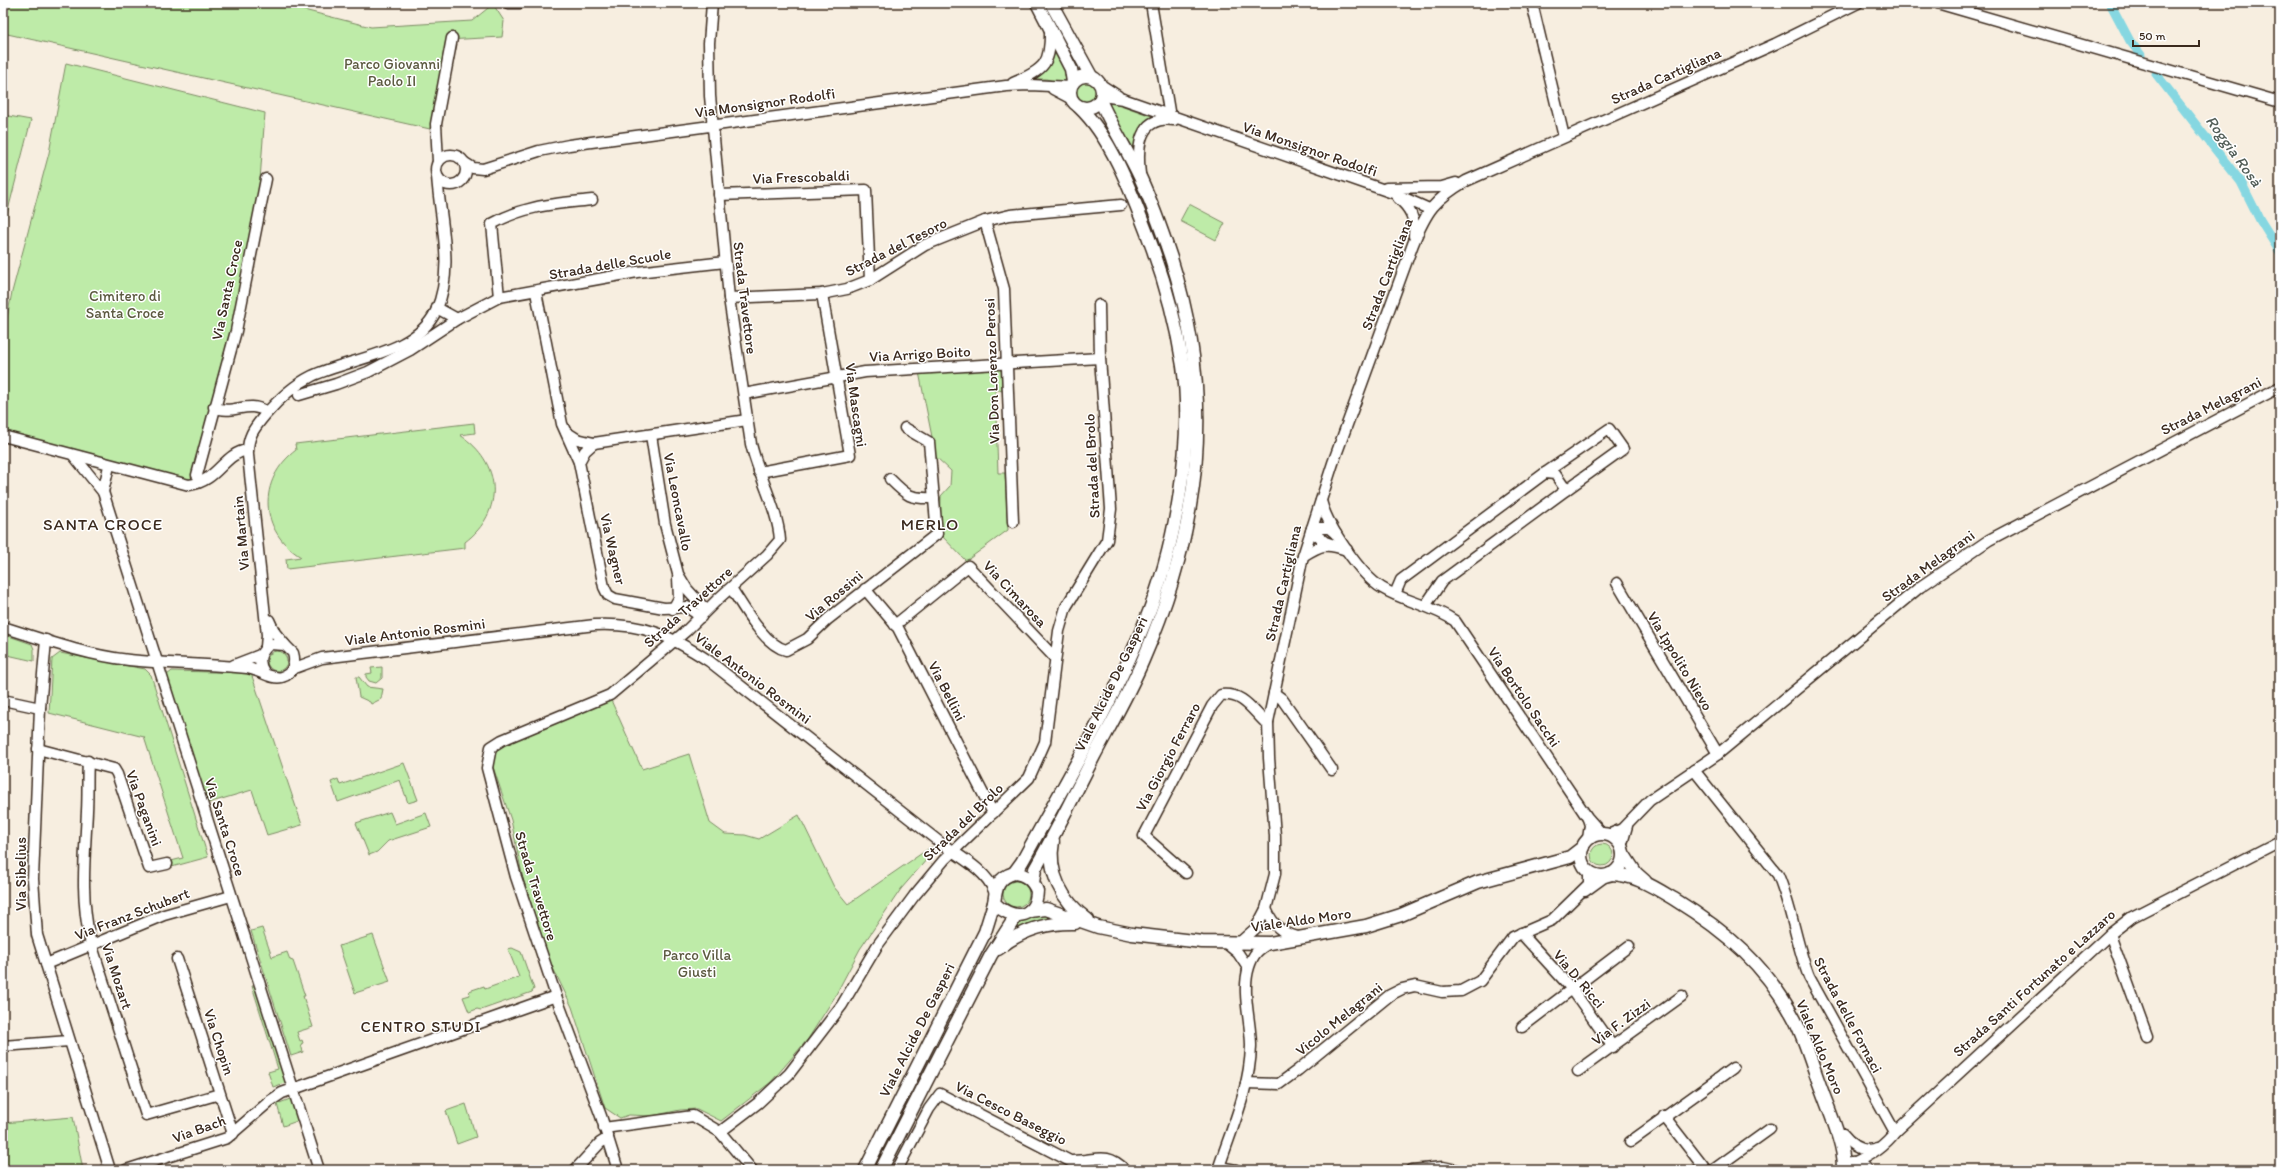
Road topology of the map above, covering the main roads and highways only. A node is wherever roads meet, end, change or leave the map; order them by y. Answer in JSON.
{"nodes":[{"id":1,"x":1037,"y":3,"type":"edge"},
{"id":2,"x":1050,"y":3,"type":"edge"},
{"id":3,"x":1091,"y":76,"type":"junction"},
{"id":4,"x":1074,"y":94,"type":"junction"},
{"id":5,"x":1101,"y":94,"type":"junction"},
{"id":6,"x":1054,"y":834,"type":"junction"},
{"id":7,"x":1586,"y":843,"type":"junction"},
{"id":8,"x":1622,"y":850,"type":"junction"},
{"id":9,"x":1543,"y":865,"type":"junction"},
{"id":10,"x":1587,"y":869,"type":"junction"},
{"id":11,"x":1010,"y":874,"type":"junction"},
{"id":12,"x":1609,"y":874,"type":"junction"},
{"id":13,"x":1651,"y":886,"type":"junction"},
{"id":14,"x":1035,"y":887,"type":"junction"},
{"id":15,"x":994,"y":897,"type":"junction"},
{"id":16,"x":1029,"y":911,"type":"junction"},
{"id":17,"x":1057,"y":913,"type":"junction"},
{"id":18,"x":1016,"y":916,"type":"junction"},
{"id":19,"x":1086,"y":923,"type":"junction"},
{"id":20,"x":1098,"y":927,"type":"junction"},
{"id":21,"x":991,"y":955,"type":"junction"},
{"id":22,"x":1831,"y":1116,"type":"junction"},
{"id":23,"x":1847,"y":1166,"type":"edge"},
{"id":24,"x":1865,"y":1169,"type":"edge"},
{"id":25,"x":865,"y":1170,"type":"edge"},
{"id":26,"x":880,"y":1170,"type":"edge"}],
"edges":[{"from":1,"to":4,"type":"main road","name":"Viale Alcide De Gasperi"},
{"from":2,"to":3,"type":"main road","name":"Viale Alcide De Gasperi"},
{"from":3,"to":4,"type":"main road"},
{"from":3,"to":5,"type":"main road","name":"Viale Alcide De Gasperi"},
{"from":4,"to":5,"type":"main road"},
{"from":4,"to":11,"type":"main road","name":"Viale Alcide De Gasperi"},
{"from":5,"to":6,"type":"main road","name":"Viale Alcide De Gasperi"},
{"from":6,"to":14,"type":"main road","name":"Viale Alcide De Gasperi"},
{"from":6,"to":20,"type":"main road"},
{"from":7,"to":8,"type":"main road","name":"Viale Aldo Moro"},
{"from":7,"to":9,"type":"main road","name":"Viale Aldo Moro"},
{"from":7,"to":10,"type":"main road"},
{"from":8,"to":12,"type":"main road"},
{"from":8,"to":13,"type":"main road","name":"Viale Aldo Moro"},
{"from":9,"to":10,"type":"main road","name":"Viale Aldo Moro"},
{"from":9,"to":20,"type":"main road","name":"Viale Aldo Moro"},
{"from":10,"to":12,"type":"main road","name":"Viale Aldo Moro"},
{"from":11,"to":14,"type":"main road"},
{"from":11,"to":15,"type":"main road","name":"Viale Alcide De Gasperi"},
{"from":12,"to":13,"type":"main road","name":"Viale Aldo Moro"},
{"from":13,"to":22,"type":"main road","name":"Viale Aldo Moro"},
{"from":14,"to":16,"type":"main road","name":"Viale Alcide De Gasperi"},
{"from":14,"to":17,"type":"main road","name":"Viale Aldo Moro"},
{"from":15,"to":18,"type":"main road"},
{"from":15,"to":25,"type":"main road","name":"Viale Alcide De Gasperi"},
{"from":16,"to":17,"type":"main road","name":"Viale Aldo Moro"},
{"from":16,"to":18,"type":"main road"},
{"from":17,"to":19,"type":"main road","name":"Viale Aldo Moro"},
{"from":18,"to":21,"type":"main road","name":"Viale Alcide De Gasperi"},
{"from":19,"to":20,"type":"main road","name":"Viale Aldo Moro"},
{"from":19,"to":21,"type":"main road"},
{"from":21,"to":26,"type":"main road","name":"Viale Alcide De Gasperi"},
{"from":22,"to":23,"type":"main road","name":"Viale Aldo Moro"},
{"from":22,"to":23,"type":"main road","name":"Viale Aldo Moro"},
{"from":23,"to":24,"type":"main road"}]}
